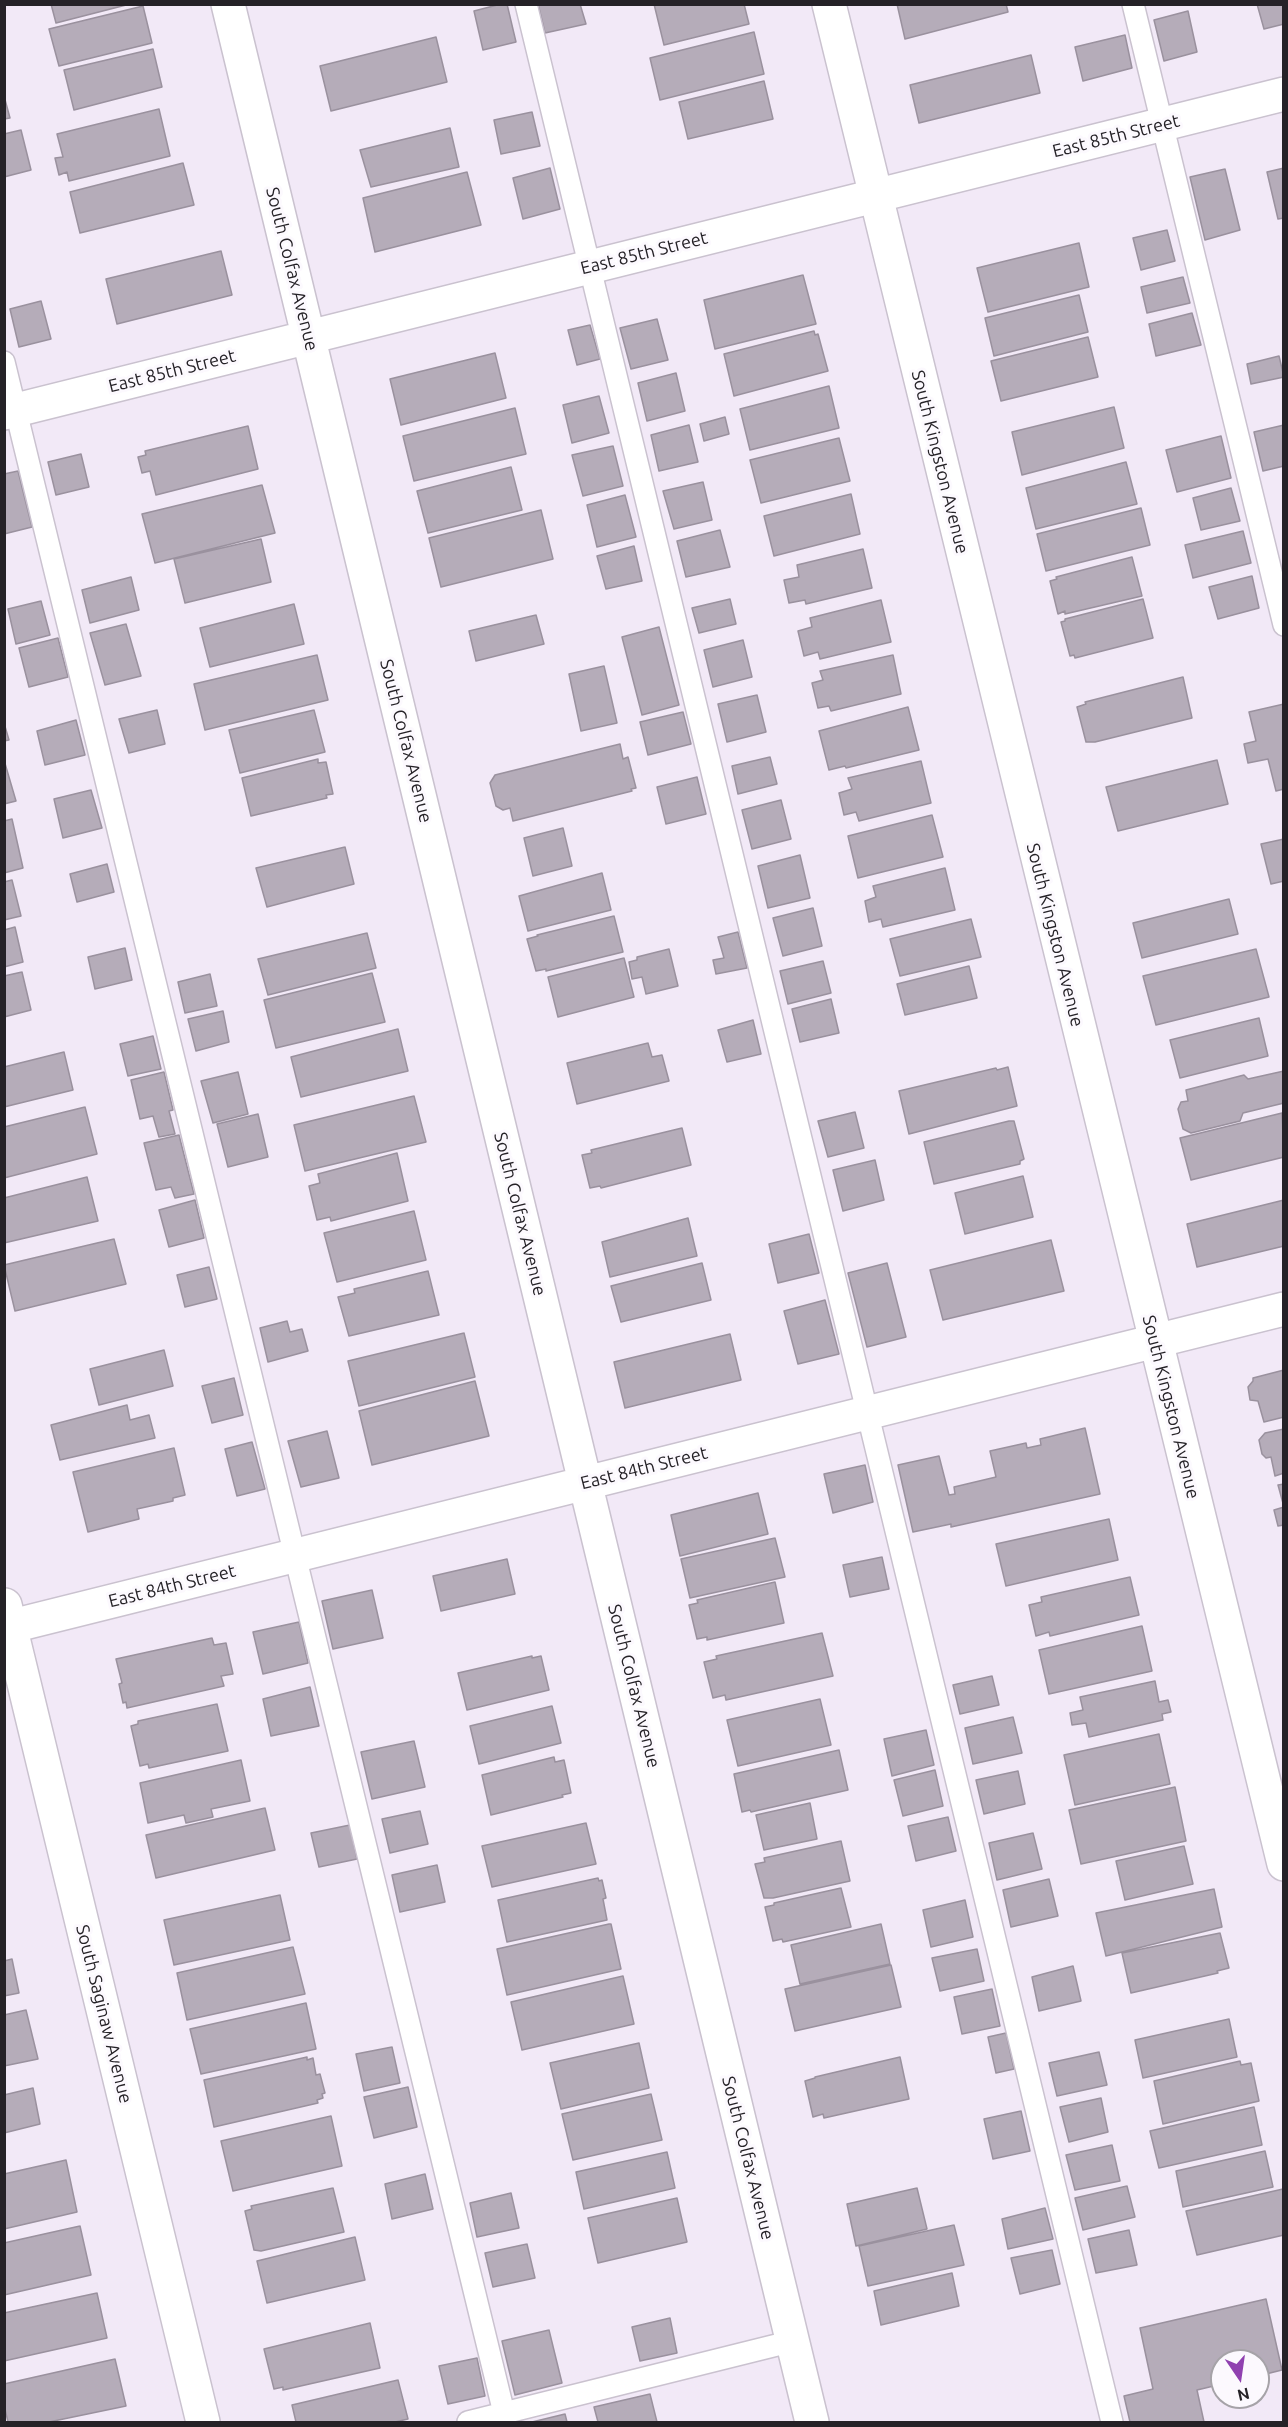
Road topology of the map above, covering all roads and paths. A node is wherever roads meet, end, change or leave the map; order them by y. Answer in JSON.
{"nodes":[{"id":1,"x":228,"y":4,"type":"edge"},
{"id":2,"x":526,"y":4,"type":"edge"},
{"id":3,"x":829,"y":4,"type":"edge"},
{"id":4,"x":1133,"y":4,"type":"edge"},
{"id":5,"x":1284,"y":94,"type":"edge"},
{"id":6,"x":1162,"y":124,"type":"junction"},
{"id":7,"x":875,"y":196,"type":"junction"},
{"id":8,"x":590,"y":267,"type":"junction"},
{"id":9,"x":308,"y":337,"type":"junction"},
{"id":10,"x":4,"y":362,"type":"edge"},
{"id":11,"x":10,"y":411,"type":"edge"},
{"id":12,"x":1284,"y":625,"type":"edge"},
{"id":13,"x":1284,"y":1309,"type":"edge"},
{"id":14,"x":1154,"y":1341,"type":"junction"},
{"id":15,"x":868,"y":1412,"type":"junction"},
{"id":16,"x":585,"y":1483,"type":"junction"},
{"id":17,"x":295,"y":1556,"type":"junction"},
{"id":18,"x":6,"y":1620,"type":"edge"},
{"id":19,"x":1284,"y":1864,"type":"edge"},
{"id":20,"x":793,"y":2341,"type":"junction"},
{"id":21,"x":504,"y":2413,"type":"junction"},
{"id":22,"x":203,"y":2422,"type":"edge"},
{"id":23,"x":468,"y":2422,"type":"edge"},
{"id":24,"x":812,"y":2422,"type":"edge"},
{"id":25,"x":1112,"y":2422,"type":"edge"}],
"edges":[{"from":1,"to":9,"type":"street","name":"South Colfax Avenue"},
{"from":2,"to":8,"type":"lane"},
{"from":3,"to":7,"type":"street","name":"South Kingston Avenue"},
{"from":4,"to":6,"type":"lane"},
{"from":5,"to":6,"type":"street","name":"East 85th Street"},
{"from":6,"to":7,"type":"street","name":"East 85th Street"},
{"from":6,"to":12,"type":"lane"},
{"from":7,"to":8,"type":"street","name":"East 85th Street"},
{"from":7,"to":14,"type":"street","name":"South Kingston Avenue"},
{"from":8,"to":9,"type":"street","name":"East 85th Street"},
{"from":8,"to":15,"type":"lane"},
{"from":9,"to":11,"type":"street","name":"East 85th Street"},
{"from":9,"to":16,"type":"street","name":"South Colfax Avenue"},
{"from":10,"to":11,"type":"lane"},
{"from":11,"to":17,"type":"lane"},
{"from":13,"to":14,"type":"street","name":"East 84th Street"},
{"from":14,"to":15,"type":"street","name":"East 84th Street"},
{"from":14,"to":19,"type":"street","name":"South Kingston Avenue"},
{"from":15,"to":16,"type":"street","name":"East 84th Street"},
{"from":15,"to":25,"type":"lane"},
{"from":16,"to":17,"type":"street","name":"East 84th Street"},
{"from":16,"to":20,"type":"street","name":"South Colfax Avenue"},
{"from":17,"to":18,"type":"street","name":"East 84th Street"},
{"from":17,"to":21,"type":"lane"},
{"from":18,"to":22,"type":"street","name":"South Saginaw Avenue"},
{"from":20,"to":21,"type":"lane"},
{"from":20,"to":24,"type":"street","name":"South Colfax Avenue"},
{"from":21,"to":23,"type":"lane"}]}
